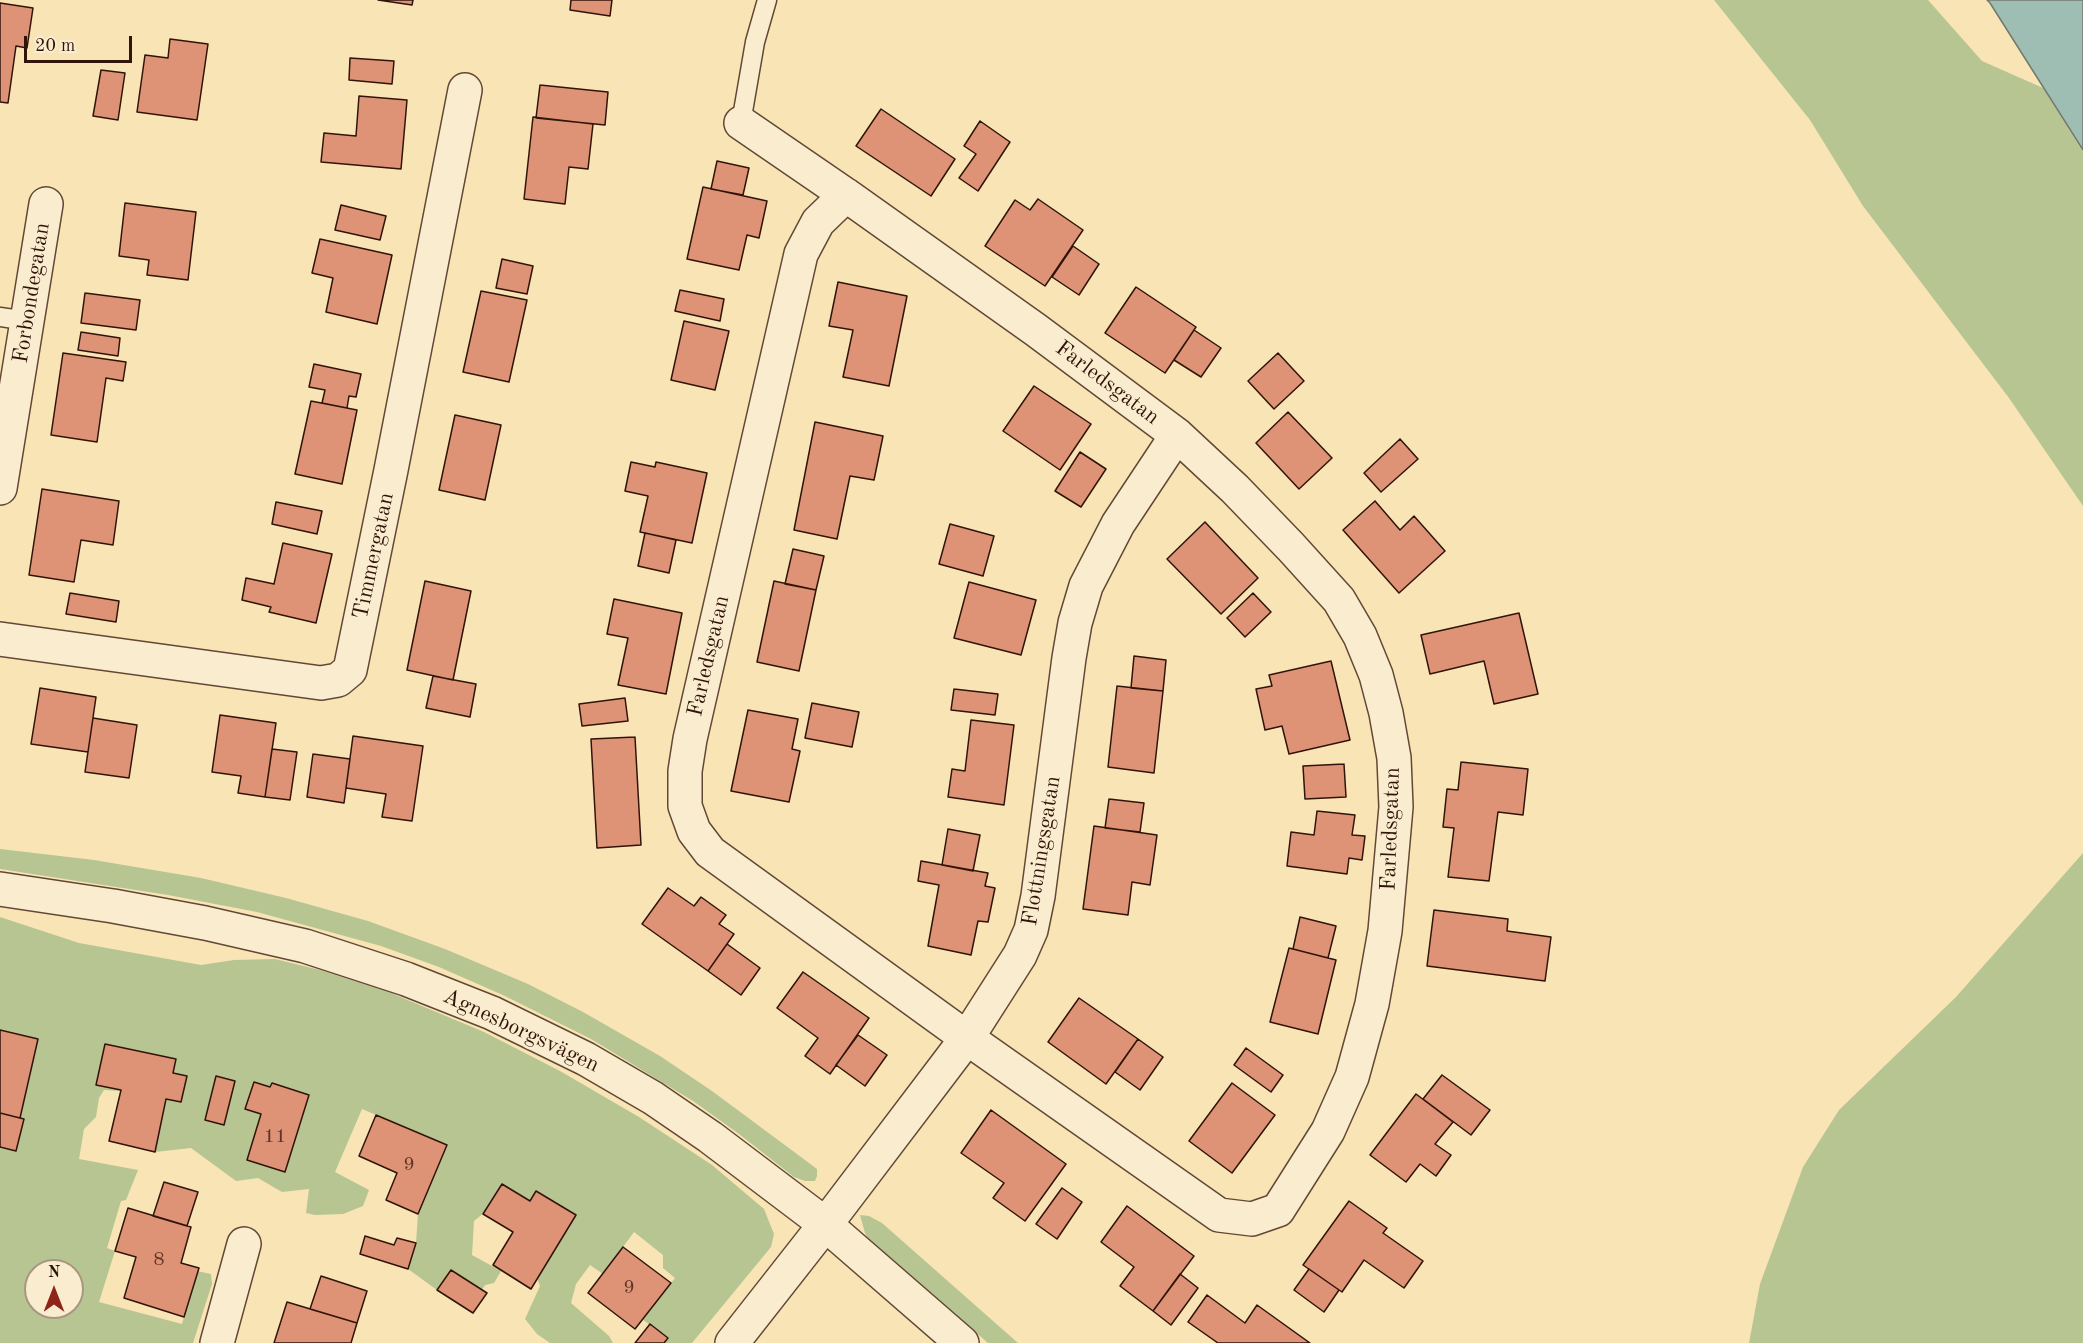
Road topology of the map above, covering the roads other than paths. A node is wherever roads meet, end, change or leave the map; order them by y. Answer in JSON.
{"nodes":[{"id":1,"x":767,"y":0,"type":"edge"},
{"id":2,"x":465,"y":90,"type":"dead end"},
{"id":3,"x":741,"y":123,"type":"joint"},
{"id":4,"x":846,"y":195,"type":"junction"},
{"id":5,"x":46,"y":204,"type":"dead end"},
{"id":6,"x":14,"y":319,"type":"edge"},
{"id":7,"x":1177,"y":435,"type":"junction"},
{"id":8,"x":0,"y":488,"type":"edge"},
{"id":9,"x":0,"y":639,"type":"edge"},
{"id":10,"x":0,"y":889,"type":"edge"},
{"id":11,"x":967,"y":1038,"type":"junction"},
{"id":12,"x":825,"y":1224,"type":"junction"},
{"id":13,"x":244,"y":1244,"type":"dead end"},
{"id":14,"x":217,"y":1343,"type":"edge"},
{"id":15,"x":732,"y":1343,"type":"edge"},
{"id":16,"x":962,"y":1343,"type":"edge"}],
"edges":[{"from":1,"to":3,"type":"lane"},
{"from":2,"to":9,"type":"street","name":"Timmergatan"},
{"from":3,"to":4,"type":"street"},
{"from":4,"to":7,"type":"street","name":"Farledsgatan"},
{"from":4,"to":11,"type":"street","name":"Farledsgatan"},
{"from":5,"to":6,"type":"street","name":"Forbondegatan"},
{"from":6,"to":8,"type":"street","name":"Forbondegatan"},
{"from":7,"to":11,"type":"street","name":"Flottningsgatan"},
{"from":7,"to":11,"type":"street","name":"Farledsgatan"},
{"from":10,"to":12,"type":"street","name":"Agnesborgsvägen"},
{"from":11,"to":12,"type":"street","name":"Flottningsgatan"},
{"from":12,"to":15,"type":"street","name":"Flottningsgatan"},
{"from":12,"to":16,"type":"street","name":"Agnesborgsvägen"},
{"from":13,"to":14,"type":"street"}]}
